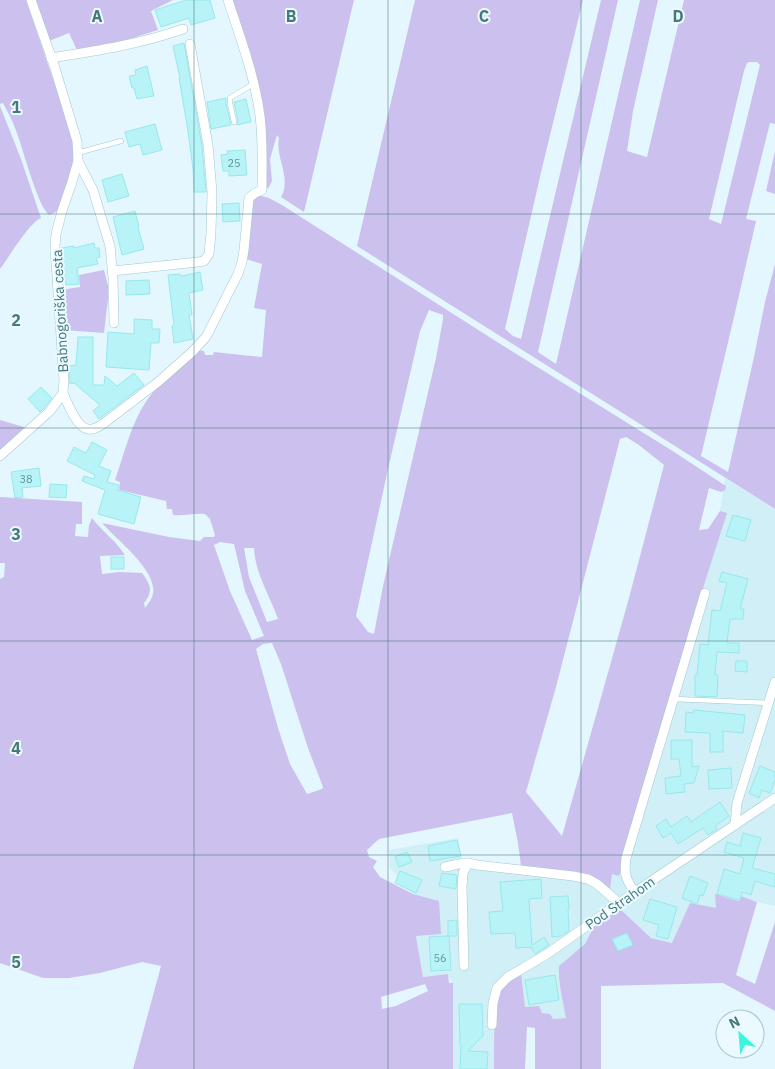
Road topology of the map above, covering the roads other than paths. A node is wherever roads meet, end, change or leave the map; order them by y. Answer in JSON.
{"nodes":[{"id":1,"x":31,"y":0,"type":"edge"},
{"id":2,"x":228,"y":0,"type":"edge"},
{"id":3,"x":184,"y":28,"type":"dead end"},
{"id":4,"x":190,"y":44,"type":"dead end"},
{"id":5,"x":51,"y":58,"type":"junction"},
{"id":6,"x":253,"y":84,"type":"junction"},
{"id":7,"x":234,"y":122,"type":"dead end"},
{"id":8,"x":122,"y":141,"type":"dead end"},
{"id":9,"x":78,"y":157,"type":"junction"},
{"id":10,"x":113,"y":271,"type":"junction"},
{"id":11,"x":114,"y":323,"type":"dead end"},
{"id":12,"x":63,"y":393,"type":"junction"},
{"id":13,"x":0,"y":456,"type":"edge"},
{"id":14,"x":705,"y":593,"type":"dead end"},
{"id":15,"x":775,"y":682,"type":"edge"},
{"id":16,"x":674,"y":698,"type":"junction"},
{"id":17,"x":768,"y":703,"type":"junction"},
{"id":18,"x":775,"y":798,"type":"edge"},
{"id":19,"x":736,"y":826,"type":"junction"},
{"id":20,"x":468,"y":863,"type":"junction"},
{"id":21,"x":445,"y":867,"type":"dead end"},
{"id":22,"x":635,"y":892,"type":"junction"},
{"id":23,"x":619,"y":903,"type":"junction"},
{"id":24,"x":464,"y":966,"type":"dead end"},
{"id":25,"x":492,"y":1025,"type":"dead end"}],
"edges":[{"from":1,"to":5,"type":"street","name":"Babnogoriška cesta"},
{"from":2,"to":6,"type":"street"},
{"from":3,"to":5,"type":"street"},
{"from":4,"to":10,"type":"street"},
{"from":5,"to":9,"type":"street","name":"Babnogoriška cesta"},
{"from":6,"to":7,"type":"lane"},
{"from":6,"to":12,"type":"street"},
{"from":8,"to":9,"type":"lane"},
{"from":9,"to":10,"type":"street"},
{"from":9,"to":12,"type":"street","name":"Babnogoriška cesta"},
{"from":10,"to":11,"type":"street"},
{"from":12,"to":13,"type":"street","name":"Babnogoriška cesta"},
{"from":14,"to":16,"type":"street"},
{"from":15,"to":17,"type":"street"},
{"from":16,"to":17,"type":"lane"},
{"from":16,"to":22,"type":"street"},
{"from":17,"to":19,"type":"street"},
{"from":18,"to":19,"type":"street","name":"Pod Strahom"},
{"from":19,"to":22,"type":"street","name":"Pod Strahom"},
{"from":20,"to":21,"type":"street"},
{"from":20,"to":23,"type":"street"},
{"from":20,"to":24,"type":"street"},
{"from":22,"to":23,"type":"street","name":"Pod Strahom"},
{"from":23,"to":25,"type":"street","name":"Pod Strahom"}]}
